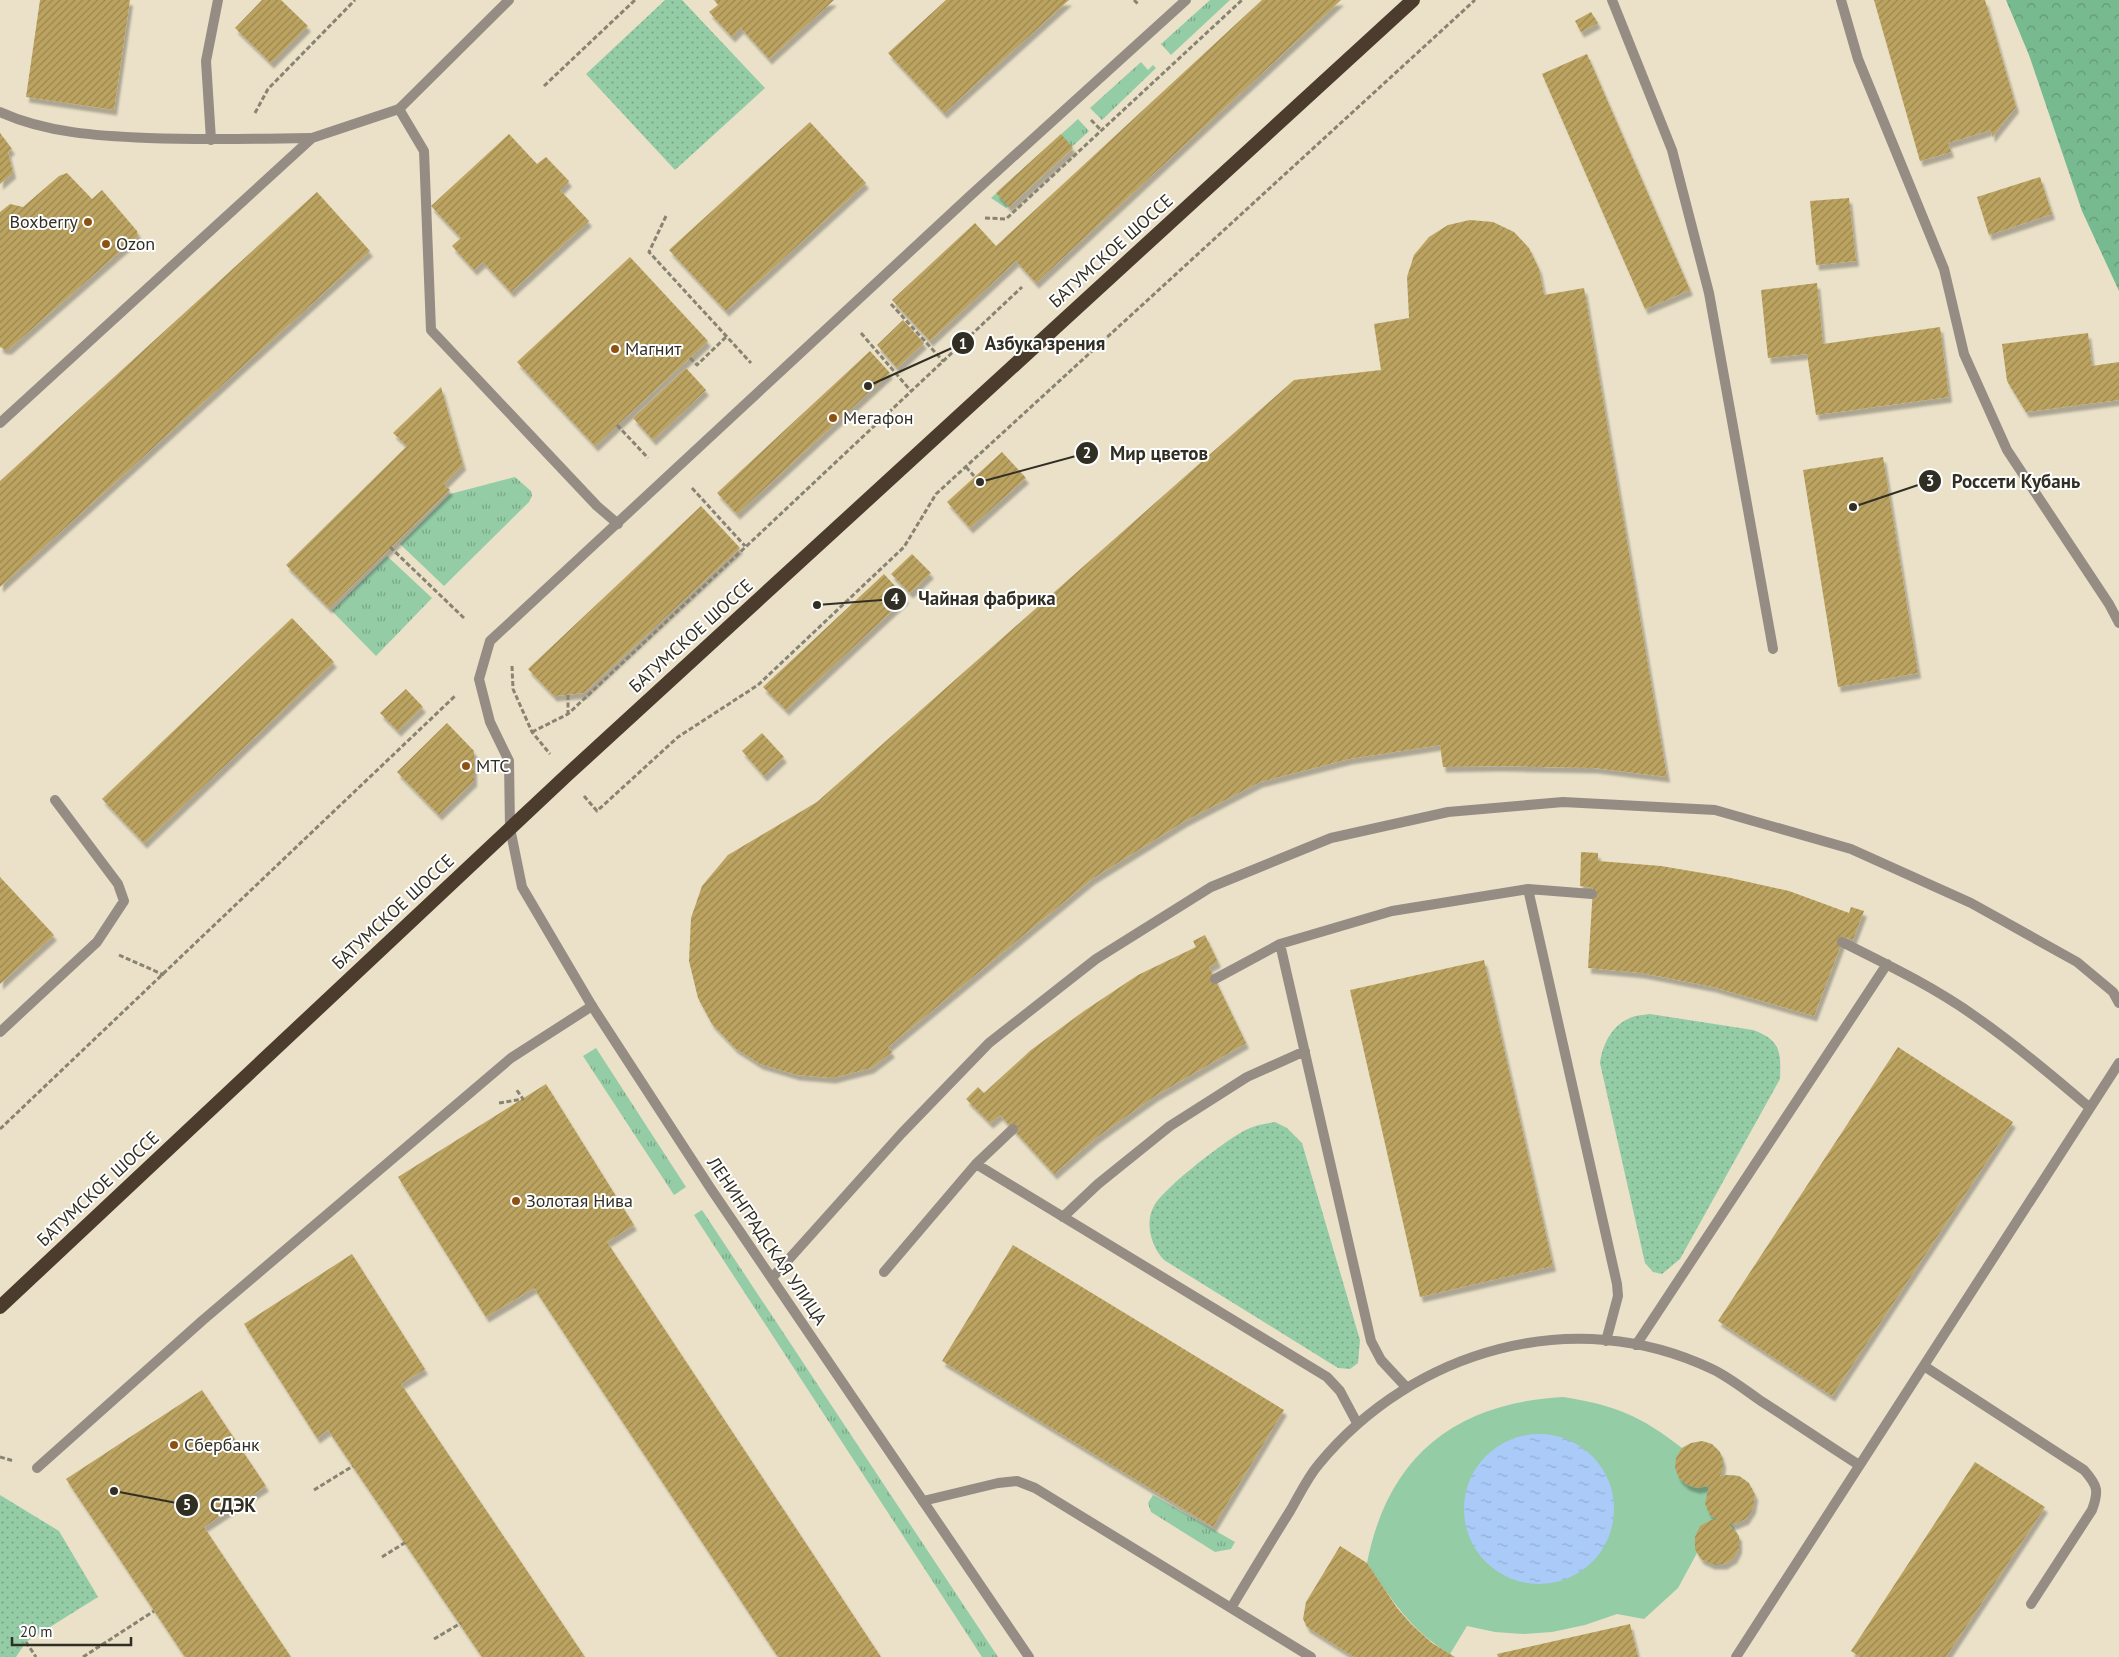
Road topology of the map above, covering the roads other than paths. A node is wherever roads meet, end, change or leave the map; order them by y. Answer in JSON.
{"nodes":[{"id":1,"x":218,"y":0,"type":"edge"},
{"id":2,"x":509,"y":0,"type":"edge"},
{"id":3,"x":1186,"y":0,"type":"edge"},
{"id":4,"x":1413,"y":0,"type":"edge"},
{"id":5,"x":1612,"y":0,"type":"edge"},
{"id":6,"x":1841,"y":0,"type":"edge"},
{"id":7,"x":399,"y":109,"type":"junction"},
{"id":8,"x":0,"y":112,"type":"edge"},
{"id":9,"x":312,"y":138,"type":"junction"},
{"id":10,"x":211,"y":140,"type":"junction"},
{"id":11,"x":0,"y":423,"type":"edge"},
{"id":12,"x":618,"y":524,"type":"junction"},
{"id":13,"x":2119,"y":623,"type":"edge"},
{"id":14,"x":1772,"y":649,"type":"dead end"},
{"id":15,"x":55,"y":800,"type":"dead end"},
{"id":16,"x":510,"y":828,"type":"junction"},
{"id":17,"x":1528,"y":889,"type":"junction"},
{"id":18,"x":1592,"y":894,"type":"dead end"},
{"id":19,"x":1842,"y":942,"type":"dead end"},
{"id":20,"x":1280,"y":944,"type":"junction"},
{"id":21,"x":1887,"y":964,"type":"junction"},
{"id":22,"x":1215,"y":979,"type":"dead end"},
{"id":23,"x":2119,"y":1003,"type":"edge"},
{"id":24,"x":592,"y":1006,"type":"junction"},
{"id":25,"x":0,"y":1032,"type":"edge"},
{"id":26,"x":1305,"y":1051,"type":"junction"},
{"id":27,"x":2119,"y":1063,"type":"edge"},
{"id":28,"x":2090,"y":1108,"type":"junction"},
{"id":29,"x":1013,"y":1129,"type":"dead end"},
{"id":30,"x":976,"y":1164,"type":"junction"},
{"id":31,"x":1063,"y":1216,"type":"junction"},
{"id":32,"x":884,"y":1272,"type":"dead end"},
{"id":33,"x":772,"y":1278,"type":"junction"},
{"id":34,"x":0,"y":1307,"type":"edge"},
{"id":35,"x":1606,"y":1341,"type":"junction"},
{"id":36,"x":1636,"y":1345,"type":"junction"},
{"id":37,"x":1924,"y":1366,"type":"junction"},
{"id":38,"x":1406,"y":1387,"type":"junction"},
{"id":39,"x":1357,"y":1423,"type":"junction"},
{"id":40,"x":1859,"y":1466,"type":"junction"},
{"id":41,"x":36,"y":1468,"type":"dead end"},
{"id":42,"x":923,"y":1501,"type":"junction"},
{"id":43,"x":2031,"y":1604,"type":"dead end"},
{"id":44,"x":1230,"y":1608,"type":"junction"},
{"id":45,"x":1029,"y":1657,"type":"edge"},
{"id":46,"x":1312,"y":1657,"type":"edge"},
{"id":47,"x":1736,"y":1657,"type":"edge"}],
"edges":[{"from":1,"to":10,"type":"street"},
{"from":2,"to":7,"type":"street"},
{"from":3,"to":12,"type":"street","name":"ЛЕНИНГРАДСКАЯ УЛИЦА"},
{"from":4,"to":16,"type":"highway","name":"БАТУМСКОЕ ШОССЕ"},
{"from":5,"to":14,"type":"street"},
{"from":6,"to":13,"type":"street"},
{"from":7,"to":9,"type":"street"},
{"from":7,"to":12,"type":"street"},
{"from":8,"to":10,"type":"street"},
{"from":9,"to":10,"type":"street"},
{"from":9,"to":11,"type":"street"},
{"from":12,"to":16,"type":"street","name":"ЛЕНИНГРАДСКАЯ УЛИЦА"},
{"from":15,"to":25,"type":"street"},
{"from":16,"to":24,"type":"street","name":"ЛЕНИНГРАДСКАЯ УЛИЦА"},
{"from":16,"to":34,"type":"highway","name":"БАТУМСКОЕ ШОССЕ"},
{"from":17,"to":18,"type":"street"},
{"from":17,"to":20,"type":"street"},
{"from":17,"to":35,"type":"street"},
{"from":19,"to":21,"type":"street"},
{"from":20,"to":22,"type":"street"},
{"from":20,"to":26,"type":"street"},
{"from":21,"to":28,"type":"street"},
{"from":21,"to":36,"type":"street"},
{"from":23,"to":33,"type":"street"},
{"from":24,"to":33,"type":"street","name":"ЛЕНИНГРАДСКАЯ УЛИЦА"},
{"from":24,"to":41,"type":"street"},
{"from":26,"to":31,"type":"street"},
{"from":26,"to":38,"type":"street"},
{"from":27,"to":28,"type":"street"},
{"from":28,"to":37,"type":"street"},
{"from":29,"to":30,"type":"street"},
{"from":30,"to":31,"type":"street"},
{"from":30,"to":32,"type":"street"},
{"from":31,"to":39,"type":"street"},
{"from":33,"to":42,"type":"street","name":"ЛЕНИНГРАДСКАЯ УЛИЦА"},
{"from":35,"to":36,"type":"street"},
{"from":35,"to":38,"type":"street"},
{"from":36,"to":40,"type":"street"},
{"from":37,"to":40,"type":"street"},
{"from":37,"to":43,"type":"street"},
{"from":38,"to":39,"type":"street"},
{"from":39,"to":44,"type":"street"},
{"from":40,"to":47,"type":"street"},
{"from":42,"to":44,"type":"street"},
{"from":42,"to":45,"type":"street","name":"ЛЕНИНГРАДСКАЯ УЛИЦА"},
{"from":44,"to":46,"type":"street"}]}
